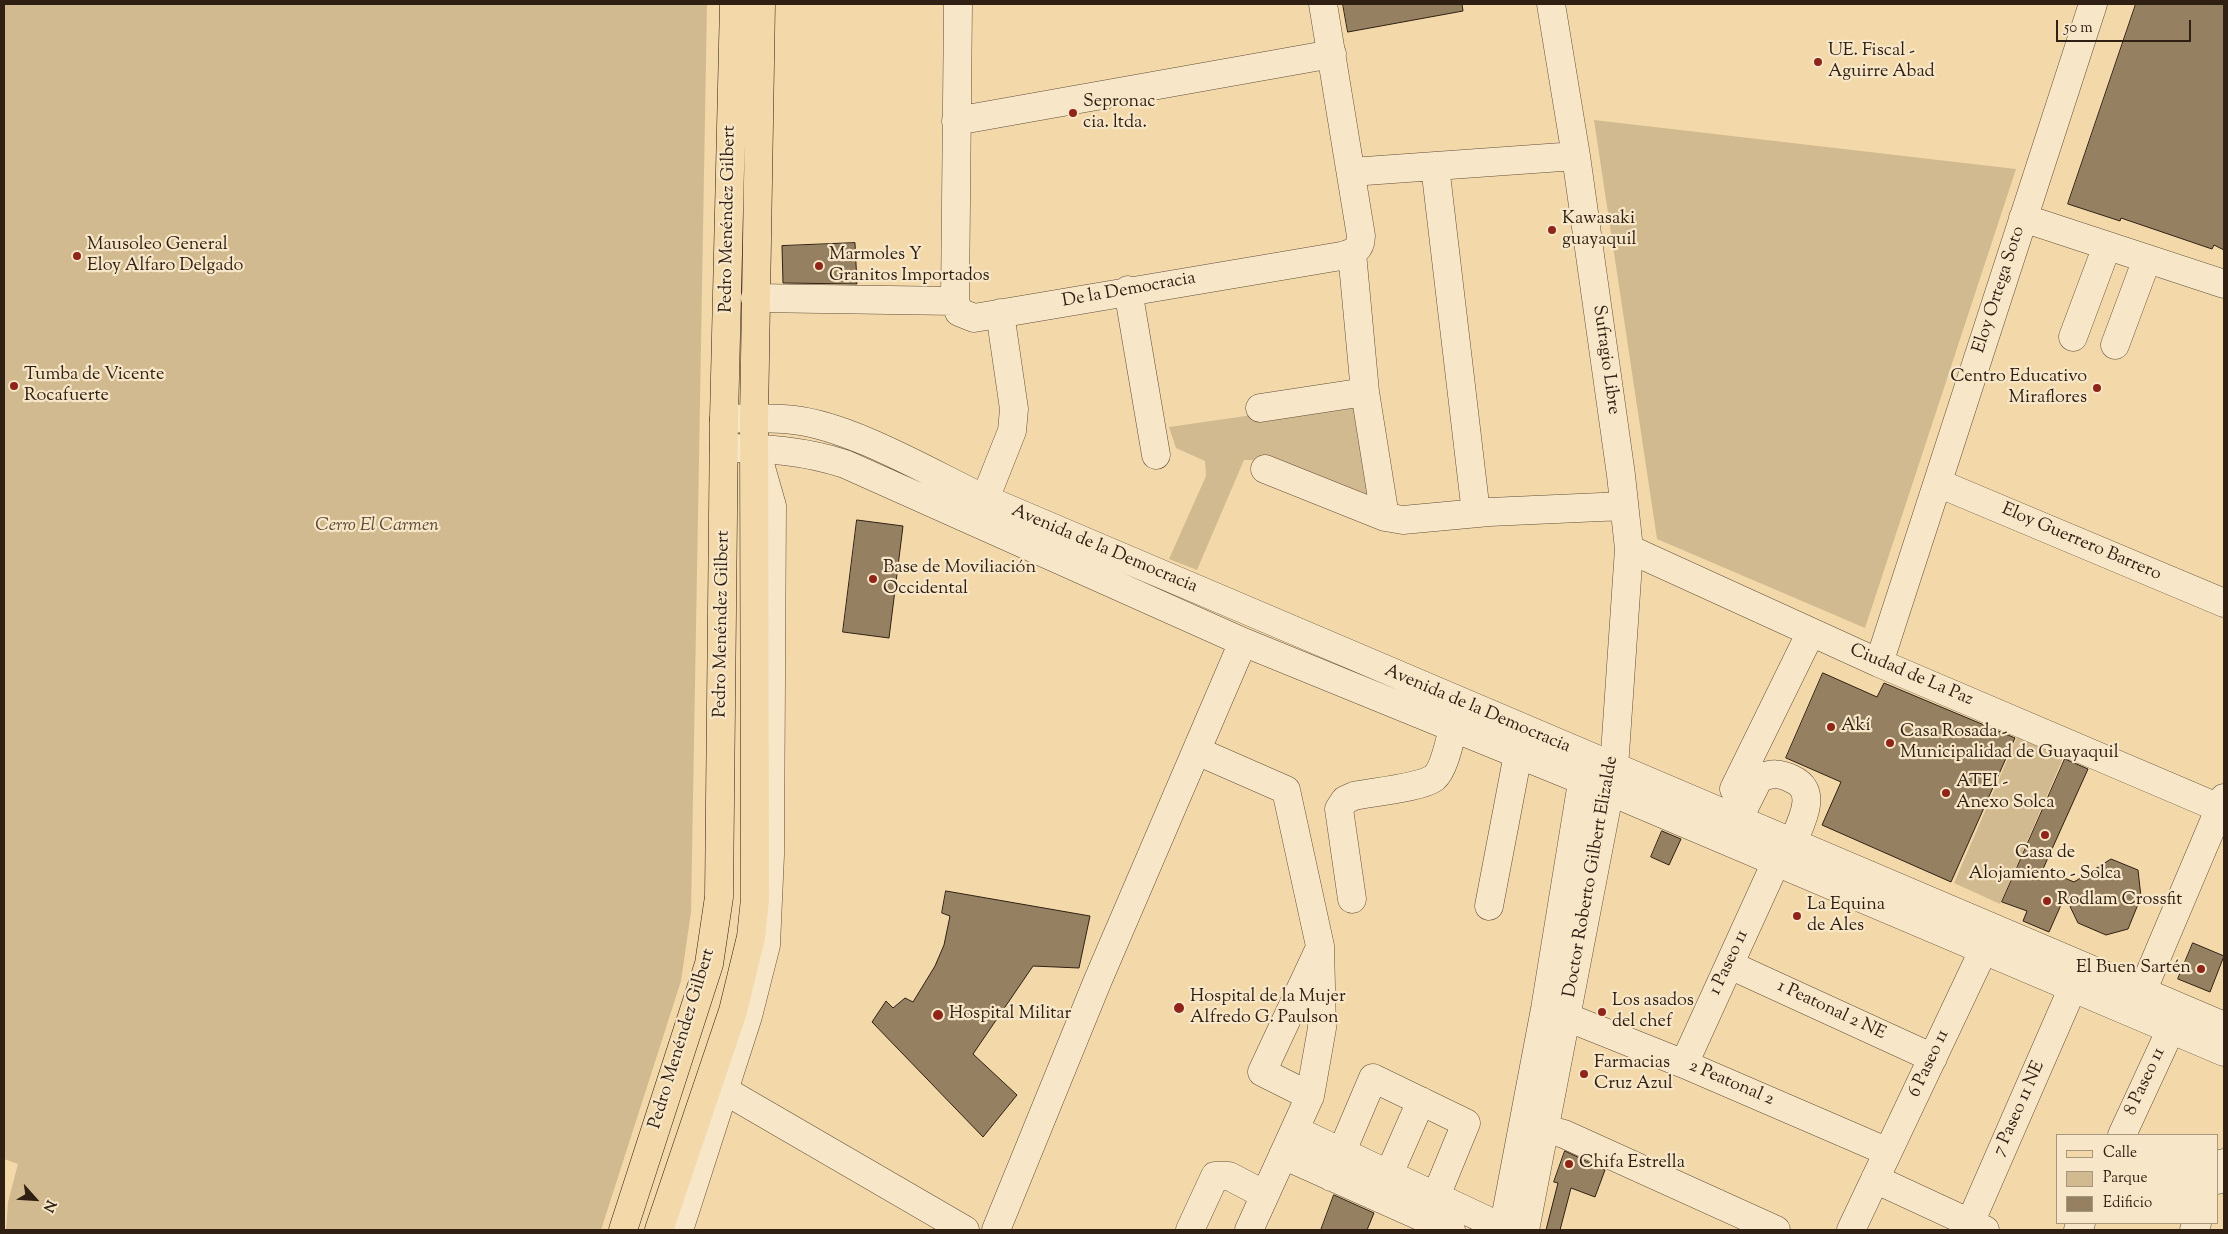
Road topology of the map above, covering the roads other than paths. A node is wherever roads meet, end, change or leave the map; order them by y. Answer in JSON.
{"nodes":[{"id":1,"x":734,"y":4,"type":"edge"},
{"id":2,"x":761,"y":4,"type":"edge"},
{"id":3,"x":958,"y":4,"type":"edge"},
{"id":4,"x":1323,"y":4,"type":"edge"},
{"id":5,"x":1551,"y":4,"type":"edge"},
{"id":6,"x":2094,"y":4,"type":"edge"},
{"id":7,"x":1332,"y":54,"type":"junction"},
{"id":8,"x":956,"y":120,"type":"junction"},
{"id":9,"x":1576,"y":156,"type":"junction"},
{"id":10,"x":1435,"y":166,"type":"junction"},
{"id":11,"x":1352,"y":172,"type":"junction"},
{"id":12,"x":2023,"y":218,"type":"junction"},
{"id":13,"x":2107,"y":246,"type":"junction"},
{"id":14,"x":1352,"y":253,"type":"junction"},
{"id":15,"x":2147,"y":259,"type":"junction"},
{"id":16,"x":2224,"y":284,"type":"edge"},
{"id":17,"x":1128,"y":290,"type":"junction"},
{"id":18,"x":756,"y":298,"type":"junction"},
{"id":19,"x":954,"y":300,"type":"junction"},
{"id":20,"x":1000,"y":313,"type":"junction"},
{"id":21,"x":2073,"y":337,"type":"dead end"},
{"id":22,"x":2115,"y":345,"type":"dead end"},
{"id":23,"x":1365,"y":392,"type":"junction"},
{"id":24,"x":1260,"y":408,"type":"dead end"},
{"id":25,"x":754,"y":418,"type":"junction"},
{"id":26,"x":724,"y":419,"type":"junction"},
{"id":27,"x":724,"y":448,"type":"junction"},
{"id":28,"x":755,"y":448,"type":"junction"},
{"id":29,"x":1156,"y":455,"type":"dead end"},
{"id":30,"x":1266,"y":469,"type":"dead end"},
{"id":31,"x":1938,"y":483,"type":"junction"},
{"id":32,"x":985,"y":499,"type":"junction"},
{"id":33,"x":1624,"y":506,"type":"junction"},
{"id":34,"x":1476,"y":513,"type":"junction"},
{"id":35,"x":1385,"y":517,"type":"junction"},
{"id":36,"x":1628,"y":549,"type":"junction"},
{"id":37,"x":2224,"y":603,"type":"edge"},
{"id":38,"x":1811,"y":632,"type":"junction"},
{"id":39,"x":1243,"y":642,"type":"junction"},
{"id":40,"x":1879,"y":663,"type":"junction"},
{"id":41,"x":1616,"y":719,"type":"junction"},
{"id":42,"x":1453,"y":728,"type":"junction"},
{"id":43,"x":1197,"y":751,"type":"junction"},
{"id":44,"x":1518,"y":754,"type":"junction"},
{"id":45,"x":1584,"y":768,"type":"junction"},
{"id":46,"x":1611,"y":779,"type":"junction"},
{"id":47,"x":1734,"y":789,"type":"dead end"},
{"id":48,"x":2223,"y":806,"type":"edge"},
{"id":49,"x":1737,"y":821,"type":"junction"},
{"id":50,"x":1784,"y":853,"type":"junction"},
{"id":51,"x":1352,"y":898,"type":"dead end"},
{"id":52,"x":1489,"y":906,"type":"dead end"},
{"id":53,"x":1320,"y":946,"type":"junction"},
{"id":54,"x":1984,"y":949,"type":"junction"},
{"id":55,"x":761,"y":963,"type":"junction"},
{"id":56,"x":1730,"y":964,"type":"junction"},
{"id":57,"x":2073,"y":987,"type":"junction"},
{"id":58,"x":2139,"y":1002,"type":"junction"},
{"id":59,"x":734,"y":1011,"type":"junction"},
{"id":60,"x":1556,"y":1012,"type":"junction"},
{"id":61,"x":2224,"y":1026,"type":"edge"},
{"id":62,"x":2171,"y":1029,"type":"junction"},
{"id":63,"x":2224,"y":1052,"type":"edge"},
{"id":64,"x":1933,"y":1058,"type":"junction"},
{"id":65,"x":1684,"y":1064,"type":"junction"},
{"id":66,"x":717,"y":1086,"type":"junction"},
{"id":67,"x":1310,"y":1096,"type":"junction"},
{"id":68,"x":1421,"y":1101,"type":"junction"},
{"id":69,"x":1545,"y":1129,"type":"junction"},
{"id":70,"x":1294,"y":1130,"type":"junction"},
{"id":71,"x":2122,"y":1134,"type":"edge"},
{"id":72,"x":1888,"y":1152,"type":"junction"},
{"id":73,"x":1283,"y":1155,"type":"junction"},
{"id":74,"x":2224,"y":1163,"type":"edge"},
{"id":75,"x":1336,"y":1164,"type":"junction"},
{"id":76,"x":1389,"y":1174,"type":"junction"},
{"id":77,"x":2218,"y":1178,"type":"edge"},
{"id":78,"x":1876,"y":1179,"type":"junction"},
{"id":79,"x":1265,"y":1195,"type":"junction"},
{"id":80,"x":1430,"y":1207,"type":"junction"},
{"id":81,"x":1975,"y":1228,"type":"edge"},
{"id":82,"x":623,"y":1230,"type":"edge"},
{"id":83,"x":659,"y":1230,"type":"edge"},
{"id":84,"x":679,"y":1230,"type":"edge"},
{"id":85,"x":964,"y":1230,"type":"edge"},
{"id":86,"x":996,"y":1230,"type":"edge"},
{"id":87,"x":1190,"y":1230,"type":"edge"},
{"id":88,"x":1250,"y":1230,"type":"edge"},
{"id":89,"x":1451,"y":1230,"type":"edge"},
{"id":90,"x":1510,"y":1230,"type":"edge"},
{"id":91,"x":1776,"y":1230,"type":"edge"},
{"id":92,"x":1851,"y":1230,"type":"edge"}],
"edges":[{"from":1,"to":26,"type":"main road","name":"Pedro Menéndez Gilbert"},
{"from":2,"to":18,"type":"main road","name":"Pedro Menéndez Gilbert"},
{"from":3,"to":8,"type":"street"},
{"from":4,"to":7,"type":"street"},
{"from":5,"to":9,"type":"street","name":"Sufragio Libre"},
{"from":6,"to":12,"type":"street","name":"Eloy Ortega Soto"},
{"from":7,"to":8,"type":"street"},
{"from":7,"to":11,"type":"street"},
{"from":8,"to":19,"type":"street"},
{"from":9,"to":10,"type":"street"},
{"from":9,"to":33,"type":"street","name":"Sufragio Libre"},
{"from":10,"to":11,"type":"street"},
{"from":10,"to":34,"type":"street"},
{"from":11,"to":14,"type":"street"},
{"from":12,"to":13,"type":"street"},
{"from":12,"to":31,"type":"street","name":"Eloy Ortega Soto"},
{"from":13,"to":15,"type":"street"},
{"from":13,"to":21,"type":"street"},
{"from":14,"to":17,"type":"street","name":"De la Democracia"},
{"from":14,"to":23,"type":"street"},
{"from":15,"to":16,"type":"street"},
{"from":15,"to":22,"type":"street"},
{"from":17,"to":20,"type":"street","name":"De la Democracia"},
{"from":17,"to":29,"type":"street"},
{"from":18,"to":19,"type":"street"},
{"from":18,"to":25,"type":"main road","name":"Pedro Menéndez Gilbert"},
{"from":19,"to":20,"type":"street","name":"De la Democracia"},
{"from":20,"to":32,"type":"street"},
{"from":23,"to":24,"type":"street"},
{"from":23,"to":35,"type":"street"},
{"from":25,"to":26,"type":"street","name":"Avenida de la Democracia"},
{"from":25,"to":28,"type":"main road","name":"Pedro Menéndez Gilbert"},
{"from":25,"to":32,"type":"street","name":"Avenida de la Democracia"},
{"from":26,"to":27,"type":"main road","name":"Pedro Menéndez Gilbert"},
{"from":27,"to":28,"type":"street","name":"Avenida de la Democracia"},
{"from":27,"to":82,"type":"main road","name":"Pedro Menéndez Gilbert"},
{"from":28,"to":39,"type":"street","name":"Avenida de la Democracia"},
{"from":28,"to":55,"type":"street","name":"Pedro Menéndez Gilbert"},
{"from":28,"to":59,"type":"main road","name":"Pedro Menéndez Gilbert"},
{"from":30,"to":35,"type":"street"},
{"from":31,"to":37,"type":"street","name":"Eloy Guerrero Barrero"},
{"from":31,"to":40,"type":"street","name":"Eloy Ortega Soto"},
{"from":32,"to":45,"type":"street","name":"Avenida de la Democracia"},
{"from":33,"to":34,"type":"street"},
{"from":33,"to":36,"type":"street","name":"Sufragio Libre"},
{"from":34,"to":35,"type":"street"},
{"from":36,"to":38,"type":"street","name":"Ciudad de La Paz"},
{"from":36,"to":41,"type":"street","name":"Sufragio Libre"},
{"from":38,"to":40,"type":"street","name":"Ciudad de La Paz"},
{"from":38,"to":47,"type":"street"},
{"from":39,"to":42,"type":"street","name":"Avenida de la Democracia"},
{"from":39,"to":43,"type":"street"},
{"from":40,"to":48,"type":"street","name":"Ciudad de La Paz"},
{"from":41,"to":45,"type":"street","name":"Doctor Roberto Gilbert Elizalde"},
{"from":41,"to":46,"type":"street","name":"Doctor Roberto Gilbert Elizalde"},
{"from":42,"to":44,"type":"street","name":"Avenida de la Democracia"},
{"from":42,"to":51,"type":"street"},
{"from":43,"to":53,"type":"street"},
{"from":43,"to":86,"type":"street"},
{"from":44,"to":45,"type":"street","name":"Avenida de la Democracia"},
{"from":44,"to":52,"type":"street"},
{"from":45,"to":46,"type":"street","name":"Avenida de la Democracia"},
{"from":45,"to":60,"type":"street","name":"Doctor Roberto Gilbert Elizalde"},
{"from":46,"to":49,"type":"street","name":"Avenida de la Democracia"},
{"from":46,"to":50,"type":"street"},
{"from":46,"to":60,"type":"street","name":"Doctor Roberto Gilbert Elizalde"},
{"from":48,"to":58,"type":"street"},
{"from":49,"to":50,"type":"street","name":"Avenida de la Democracia"},
{"from":49,"to":50,"type":"street","name":"1 Paseo 11"},
{"from":50,"to":54,"type":"street"},
{"from":50,"to":56,"type":"street","name":"1 Paseo 11"},
{"from":50,"to":58,"type":"street","name":"Avenida de la Democracia"},
{"from":53,"to":67,"type":"street"},
{"from":53,"to":67,"type":"street"},
{"from":54,"to":57,"type":"street"},
{"from":54,"to":64,"type":"street","name":"6 Paseo 11"},
{"from":55,"to":59,"type":"main road"},
{"from":55,"to":66,"type":"street","name":"Pedro Menéndez Gilbert"},
{"from":56,"to":64,"type":"street","name":"1 Peatonal 2 NE"},
{"from":56,"to":65,"type":"street","name":"1 Paseo 11"},
{"from":57,"to":58,"type":"street"},
{"from":57,"to":81,"type":"street","name":"7 Paseo 11 NE"},
{"from":58,"to":61,"type":"street","name":"Avenida de la Democracia"},
{"from":58,"to":62,"type":"street"},
{"from":59,"to":66,"type":"main road","name":"Pedro Menéndez Gilbert"},
{"from":60,"to":65,"type":"street","name":"2 Peatonal 2"},
{"from":60,"to":69,"type":"street","name":"Doctor Roberto Gilbert Elizalde"},
{"from":60,"to":90,"type":"street","name":"Doctor Roberto Gilbert Elizalde"},
{"from":62,"to":63,"type":"street"},
{"from":62,"to":71,"type":"street","name":"8 Paseo 11"},
{"from":64,"to":72,"type":"street","name":"6 Paseo 11"},
{"from":65,"to":72,"type":"street","name":"2 Peatonal 2"},
{"from":66,"to":83,"type":"main road","name":"Pedro Menéndez Gilbert"},
{"from":66,"to":84,"type":"street","name":"Pedro Menéndez Gilbert"},
{"from":66,"to":85,"type":"street"},
{"from":67,"to":70,"type":"street"},
{"from":68,"to":75,"type":"street"},
{"from":68,"to":76,"type":"street"},
{"from":68,"to":80,"type":"street"},
{"from":69,"to":90,"type":"street","name":"Doctor Roberto Gilbert Elizalde"},
{"from":69,"to":91,"type":"street"},
{"from":70,"to":73,"type":"street"},
{"from":70,"to":75,"type":"street"},
{"from":72,"to":78,"type":"street","name":"6 Paseo 11"},
{"from":73,"to":75,"type":"street"},
{"from":73,"to":79,"type":"street"},
{"from":74,"to":77,"type":"street"},
{"from":75,"to":76,"type":"street"},
{"from":75,"to":80,"type":"street"},
{"from":76,"to":80,"type":"street"},
{"from":78,"to":81,"type":"street"},
{"from":78,"to":92,"type":"street","name":"6 Paseo 11"},
{"from":79,"to":87,"type":"street"},
{"from":79,"to":88,"type":"street"},
{"from":80,"to":89,"type":"street"},
{"from":80,"to":90,"type":"street"}]}
